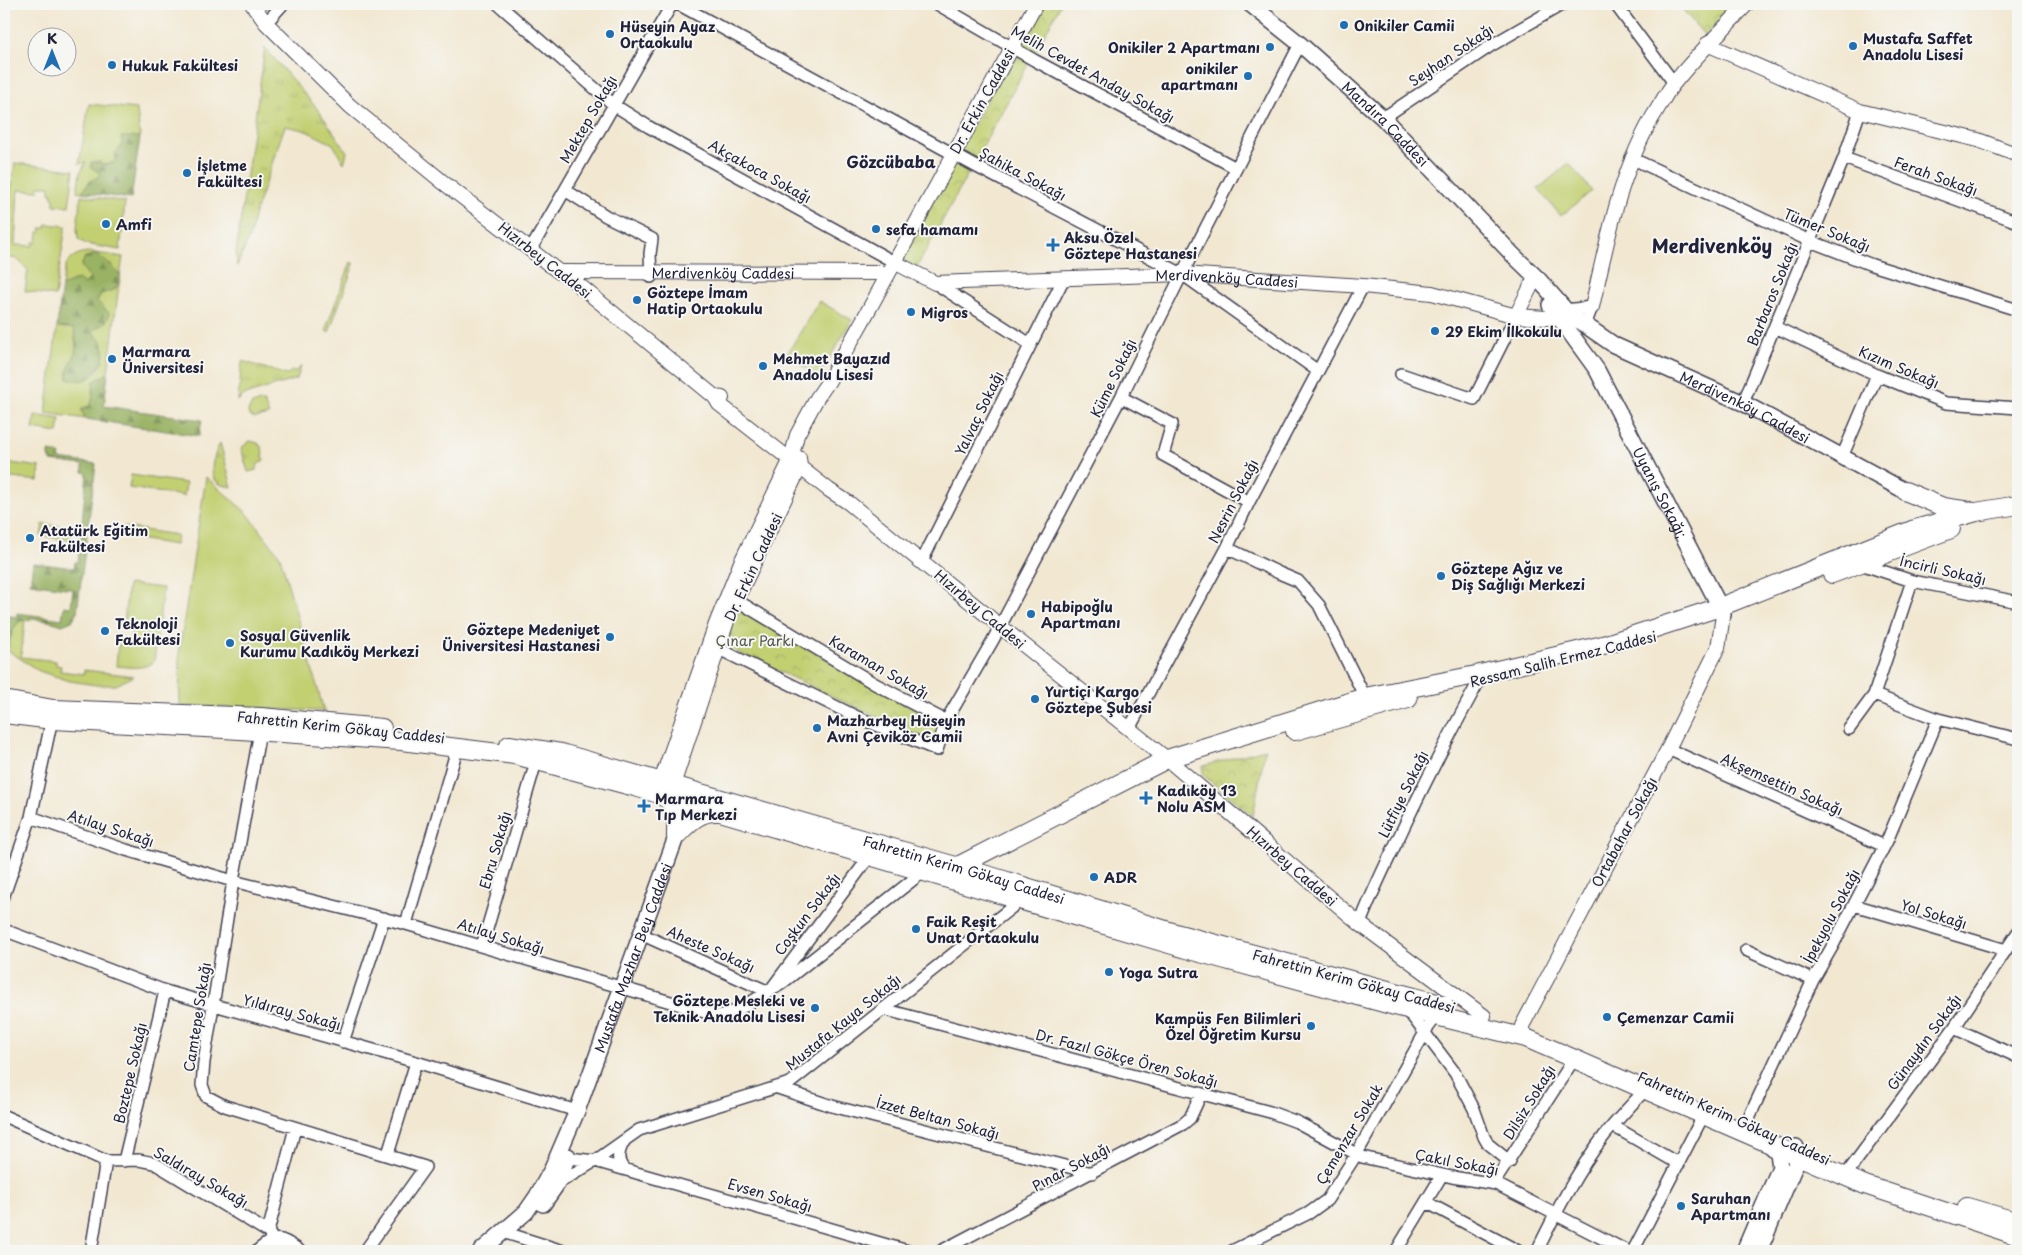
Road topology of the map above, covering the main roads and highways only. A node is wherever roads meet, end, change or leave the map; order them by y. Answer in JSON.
{"nodes":[{"id":1,"x":1250,"y":4,"type":"edge"},
{"id":2,"x":1513,"y":255,"type":"junction"},
{"id":3,"x":1565,"y":314,"type":"junction"},
{"id":4,"x":1584,"y":325,"type":"joint"},
{"id":5,"x":1614,"y":345,"type":"junction"},
{"id":6,"x":1597,"y":370,"type":"junction"},
{"id":7,"x":1905,"y":491,"type":"junction"},
{"id":8,"x":2018,"y":505,"type":"edge"},
{"id":9,"x":1976,"y":512,"type":"junction"},
{"id":10,"x":1924,"y":533,"type":"junction"},
{"id":11,"x":1721,"y":611,"type":"junction"},
{"id":12,"x":1477,"y":678,"type":"junction"},
{"id":13,"x":4,"y":700,"type":"edge"},
{"id":14,"x":4,"y":714,"type":"edge"},
{"id":15,"x":53,"y":715,"type":"junction"},
{"id":16,"x":1167,"y":759,"type":"junction"},
{"id":17,"x":663,"y":789,"type":"junction"},
{"id":18,"x":688,"y":804,"type":"junction"},
{"id":19,"x":717,"y":812,"type":"junction"},
{"id":20,"x":676,"y":836,"type":"junction"},
{"id":21,"x":1004,"y":841,"type":"junction"},
{"id":22,"x":958,"y":866,"type":"junction"},
{"id":23,"x":978,"y":872,"type":"junction"},
{"id":24,"x":990,"y":890,"type":"junction"},
{"id":25,"x":1769,"y":1144,"type":"junction"},
{"id":26,"x":1796,"y":1151,"type":"junction"},
{"id":27,"x":561,"y":1160,"type":"junction"},
{"id":28,"x":518,"y":1219,"type":"junction"},
{"id":29,"x":2015,"y":1230,"type":"edge"},
{"id":30,"x":260,"y":1251,"type":"edge"},
{"id":31,"x":297,"y":1251,"type":"edge"},
{"id":32,"x":481,"y":1251,"type":"edge"},
{"id":33,"x":1744,"y":1251,"type":"edge"},
{"id":34,"x":1759,"y":1251,"type":"edge"}],
"edges":[{"from":1,"to":2,"type":"main road","name":"Mandıra Caddesi"},
{"from":2,"to":3,"type":"main road","name":"Mandıra Caddesi"},
{"from":2,"to":3,"type":"main road","name":"Mandıra Caddesi"},
{"from":3,"to":4,"type":"main road","name":"Mandıra Caddesi"},
{"from":3,"to":6,"type":"main road","name":"Uyanış Sokağı;"},
{"from":4,"to":5,"type":"main road","name":"Merdivenköy Caddesi"},
{"from":5,"to":6,"type":"main road"},
{"from":5,"to":7,"type":"main road","name":"Merdivenköy Caddesi"},
{"from":6,"to":11,"type":"main road","name":"Uyanış Sokağı;"},
{"from":7,"to":9,"type":"main road"},
{"from":7,"to":10,"type":"main road"},
{"from":8,"to":9,"type":"main road","name":"Ressam Salih Ermez Caddesi"},
{"from":9,"to":10,"type":"main road","name":"Ressam Salih Ermez Caddesi"},
{"from":10,"to":11,"type":"main road","name":"Ressam Salih Ermez Caddesi"},
{"from":10,"to":11,"type":"main road","name":"Ressam Salih Ermez Caddesi"},
{"from":11,"to":12,"type":"main road","name":"Ressam Salih Ermez Caddesi"},
{"from":12,"to":16,"type":"main road","name":"Ressam Salih Ermez Caddesi"},
{"from":12,"to":16,"type":"main road","name":"Ressam Salih Ermez Caddesi"},
{"from":13,"to":15,"type":"main road","name":"Fahrettin Kerim Gökay Caddesi"},
{"from":14,"to":15,"type":"main road","name":"Fahrettin Kerim Gökay Caddesi"},
{"from":15,"to":17,"type":"main road","name":"Fahrettin Kerim Gökay Caddesi"},
{"from":15,"to":17,"type":"main road","name":"Fahrettin Kerim Gökay Caddesi"},
{"from":16,"to":21,"type":"main road","name":"Ressam Salih Ermez Caddesi"},
{"from":17,"to":18,"type":"main road","name":"Fahrettin Kerim Gökay Caddesi"},
{"from":17,"to":20,"type":"main road"},
{"from":17,"to":22,"type":"main road","name":"Fahrettin Kerim Gökay Caddesi"},
{"from":18,"to":19,"type":"main road","name":"Fahrettin Kerim Gökay Caddesi"},
{"from":18,"to":20,"type":"main road","name":"Mustafa Mazhar Bey Caddesi"},
{"from":19,"to":20,"type":"main road"},
{"from":19,"to":24,"type":"main road","name":"Fahrettin Kerim Gökay Caddesi"},
{"from":20,"to":27,"type":"main road","name":"Mustafa Mazhar Bey Caddesi"},
{"from":21,"to":22,"type":"main road"},
{"from":21,"to":23,"type":"main road"},
{"from":22,"to":23,"type":"main road","name":"Fahrettin Kerim Gökay Caddesi"},
{"from":23,"to":24,"type":"main road"},
{"from":23,"to":26,"type":"main road","name":"Fahrettin Kerim Gökay Caddesi"},
{"from":24,"to":25,"type":"main road","name":"Fahrettin Kerim Gökay Caddesi"},
{"from":25,"to":26,"type":"main road","name":"Fahrettin Kerim Gökay Caddesi"},
{"from":25,"to":33,"type":"main road"},
{"from":26,"to":29,"type":"main road","name":"Fahrettin Kerim Gökay Caddesi"},
{"from":26,"to":29,"type":"main road","name":"Fahrettin Kerim Gökay Caddesi"},
{"from":26,"to":34,"type":"main road"},
{"from":27,"to":28,"type":"main road","name":"Mustafa Mazhar Bey Caddesi"},
{"from":27,"to":28,"type":"main road","name":"Mustafa Mazhar Bey Caddesi"},
{"from":28,"to":32,"type":"main road","name":"Mustafa Mazhar Bey Caddesi"},
{"from":30,"to":31,"type":"main road"}]}
